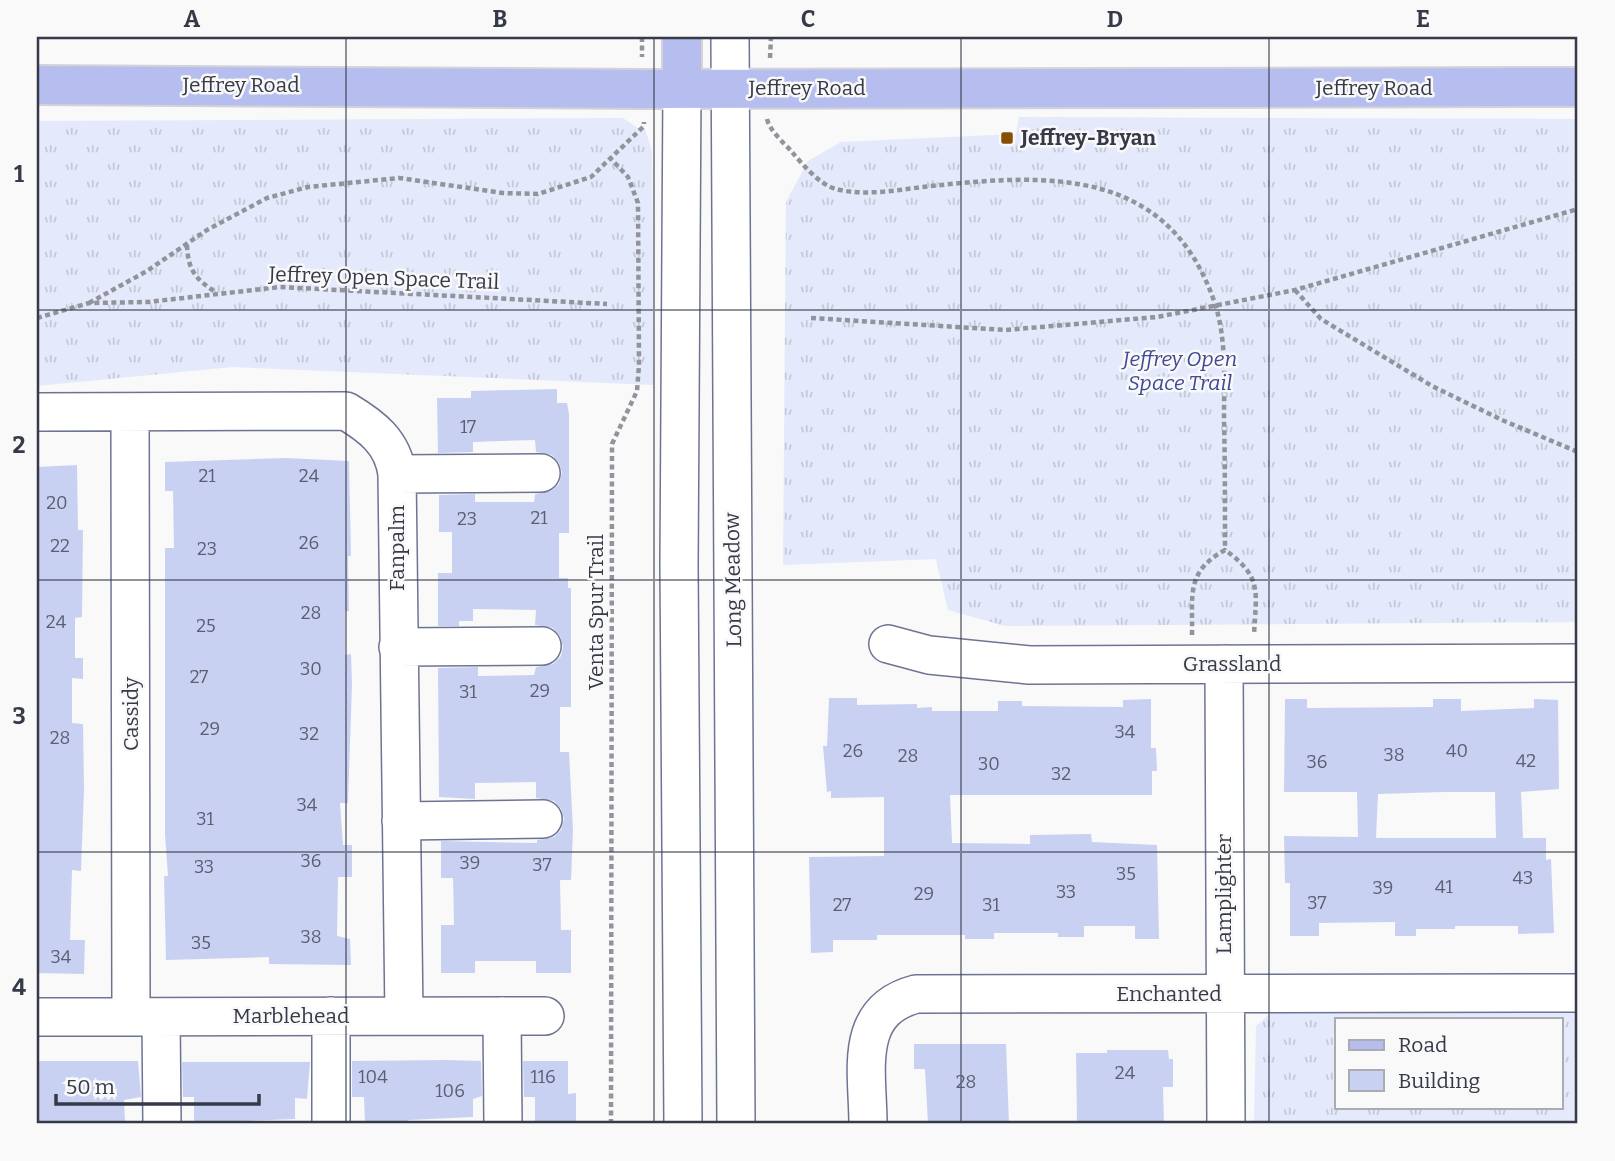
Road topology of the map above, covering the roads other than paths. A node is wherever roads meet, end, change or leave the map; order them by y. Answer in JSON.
{"nodes":[{"id":1,"x":682,"y":37,"type":"edge"},
{"id":2,"x":730,"y":37,"type":"edge"},
{"id":3,"x":37,"y":85,"type":"edge"},
{"id":4,"x":730,"y":87,"type":"junction"},
{"id":5,"x":1578,"y":87,"type":"edge"},
{"id":6,"x":682,"y":88,"type":"junction"},
{"id":7,"x":37,"y":412,"type":"edge"},
{"id":8,"x":130,"y":412,"type":"junction"},
{"id":9,"x":541,"y":473,"type":"dead end"},
{"id":10,"x":397,"y":474,"type":"junction"},
{"id":11,"x":888,"y":645,"type":"dead end"},
{"id":12,"x":542,"y":646,"type":"dead end"},
{"id":13,"x":398,"y":647,"type":"junction"},
{"id":14,"x":1578,"y":663,"type":"edge"},
{"id":15,"x":1222,"y":664,"type":"junction"},
{"id":16,"x":542,"y":818,"type":"dead end"},
{"id":17,"x":401,"y":821,"type":"junction"},
{"id":18,"x":1578,"y":993,"type":"edge"},
{"id":19,"x":1225,"y":994,"type":"junction"},
{"id":20,"x":331,"y":1016,"type":"junction"},
{"id":21,"x":404,"y":1016,"type":"junction"},
{"id":22,"x":502,"y":1016,"type":"junction"},
{"id":23,"x":545,"y":1016,"type":"dead end"},
{"id":24,"x":37,"y":1017,"type":"edge"},
{"id":25,"x":146,"y":1017,"type":"junction"},
{"id":26,"x":162,"y":1124,"type":"edge"},
{"id":27,"x":331,"y":1124,"type":"edge"},
{"id":28,"x":503,"y":1124,"type":"edge"},
{"id":29,"x":683,"y":1124,"type":"edge"},
{"id":30,"x":736,"y":1124,"type":"edge"},
{"id":31,"x":868,"y":1124,"type":"edge"},
{"id":32,"x":1226,"y":1124,"type":"edge"}],
"edges":[{"from":1,"to":6,"type":"main road"},
{"from":2,"to":4,"type":"street","name":"Long Meadow"},
{"from":3,"to":6,"type":"main road","name":"Jeffrey Road"},
{"from":4,"to":5,"type":"main road","name":"Jeffrey Road"},
{"from":4,"to":6,"type":"main road","name":"Jeffrey Road"},
{"from":4,"to":30,"type":"street","name":"Long Meadow"},
{"from":6,"to":29,"type":"street"},
{"from":7,"to":8,"type":"street","name":"Fanpalm"},
{"from":8,"to":10,"type":"street","name":"Fanpalm"},
{"from":8,"to":25,"type":"street","name":"Cassidy"},
{"from":9,"to":10,"type":"street"},
{"from":10,"to":13,"type":"street","name":"Fanpalm"},
{"from":11,"to":15,"type":"street","name":"Grassland"},
{"from":12,"to":13,"type":"street"},
{"from":13,"to":17,"type":"street","name":"Fanpalm"},
{"from":14,"to":15,"type":"street","name":"Grassland"},
{"from":15,"to":19,"type":"street","name":"Lamplighter"},
{"from":16,"to":17,"type":"street"},
{"from":17,"to":21,"type":"street","name":"Fanpalm"},
{"from":18,"to":19,"type":"street","name":"Enchanted"},
{"from":19,"to":31,"type":"street","name":"Enchanted"},
{"from":19,"to":32,"type":"street","name":"Lamplighter"},
{"from":20,"to":21,"type":"street","name":"Marblehead"},
{"from":20,"to":25,"type":"street","name":"Marblehead"},
{"from":20,"to":27,"type":"street"},
{"from":21,"to":22,"type":"street","name":"Marblehead"},
{"from":22,"to":23,"type":"street","name":"Marblehead"},
{"from":22,"to":28,"type":"street"},
{"from":24,"to":25,"type":"street","name":"Marblehead"},
{"from":25,"to":26,"type":"street","name":"Cassidy"}]}
